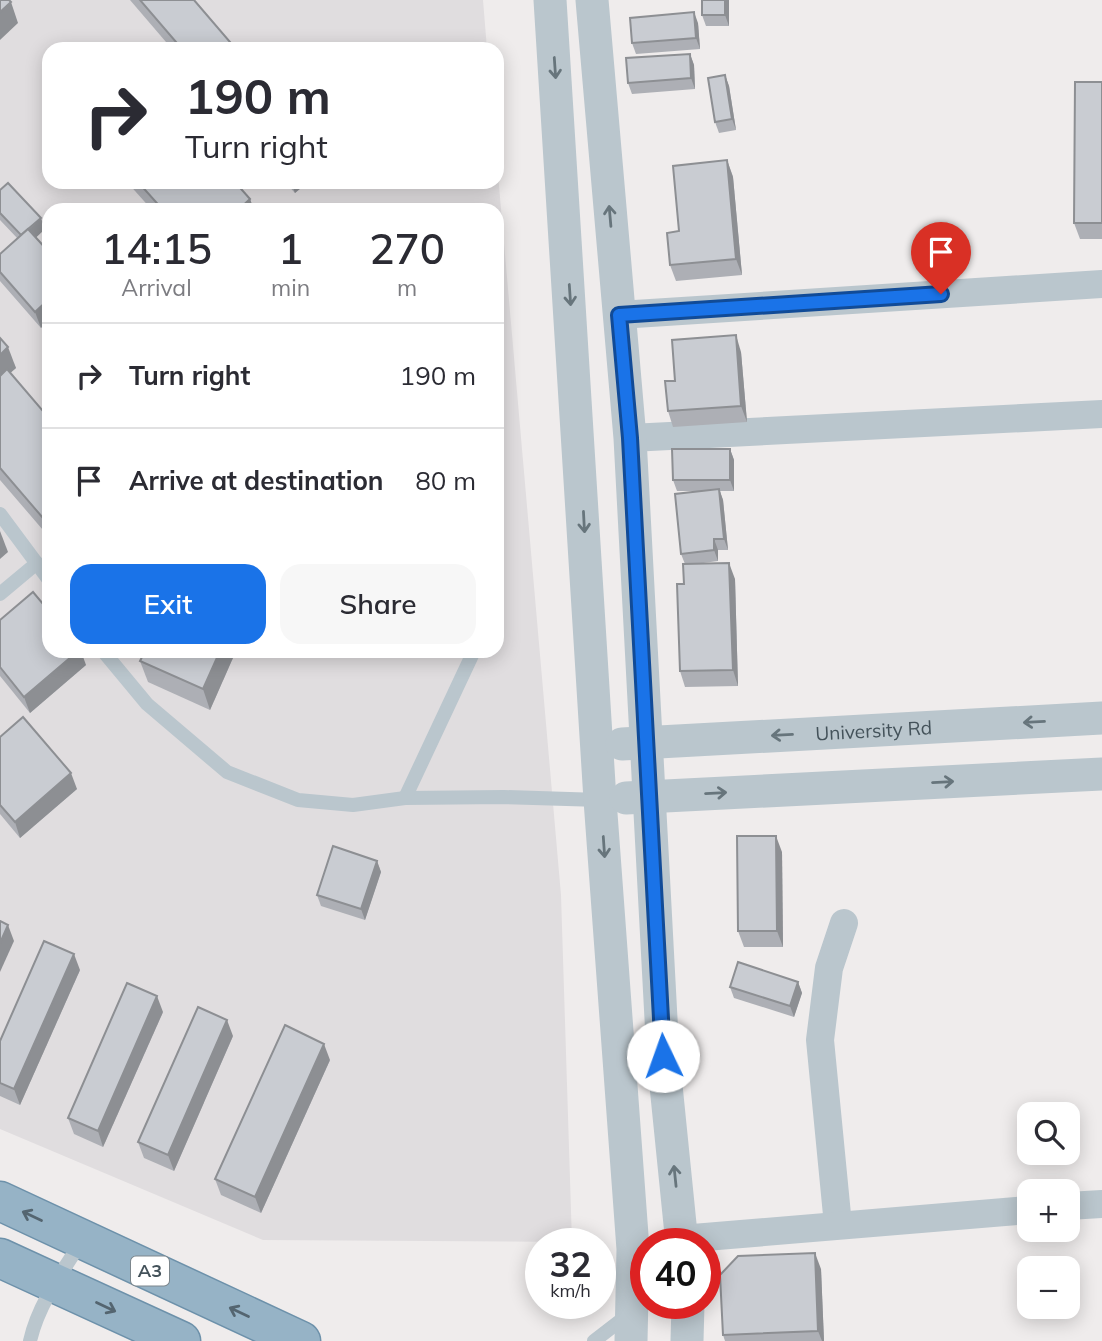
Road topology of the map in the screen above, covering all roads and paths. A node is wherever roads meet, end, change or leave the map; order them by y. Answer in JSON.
{"nodes":[{"id":1,"x":550,"y":0,"type":"edge"},
{"id":2,"x":592,"y":0,"type":"edge"},
{"id":3,"x":1102,"y":284,"type":"edge"},
{"id":4,"x":619,"y":315,"type":"junction"},
{"id":5,"x":1102,"y":414,"type":"edge"},
{"id":6,"x":630,"y":438,"type":"junction"},
{"id":7,"x":580,"y":442,"type":"junction"},
{"id":8,"x":0,"y":514,"type":"edge"},
{"id":9,"x":37,"y":563,"type":"junction"},
{"id":10,"x":42,"y":570,"type":"edge"},
{"id":11,"x":0,"y":594,"type":"edge"},
{"id":12,"x":109,"y":658,"type":"edge"},
{"id":13,"x":471,"y":658,"type":"edge"},
{"id":14,"x":1102,"y":718,"type":"edge"},
{"id":15,"x":645,"y":742,"type":"junction"},
{"id":16,"x":598,"y":746,"type":"junction"},
{"id":17,"x":1102,"y":774,"type":"edge"},
{"id":18,"x":648,"y":797,"type":"junction"},
{"id":19,"x":405,"y":798,"type":"junction"},
{"id":20,"x":600,"y":800,"type":"junction"},
{"id":21,"x":844,"y":923,"type":"dead end"},
{"id":22,"x":0,"y":1201,"type":"edge"},
{"id":23,"x":1102,"y":1204,"type":"edge"},
{"id":24,"x":1080,"y":1205,"type":"edge"},
{"id":25,"x":1017,"y":1210,"type":"edge"},
{"id":26,"x":838,"y":1225,"type":"junction"},
{"id":27,"x":657,"y":1228,"type":"edge"},
{"id":28,"x":659,"y":1228,"type":"edge"},
{"id":29,"x":721,"y":1237,"type":"edge"},
{"id":30,"x":82,"y":1240,"type":"junction"},
{"id":31,"x":0,"y":1258,"type":"edge"},
{"id":32,"x":55,"y":1284,"type":"junction"},
{"id":33,"x":688,"y":1319,"type":"edge"},
{"id":34,"x":632,"y":1326,"type":"edge"},
{"id":35,"x":30,"y":1341,"type":"edge"},
{"id":36,"x":181,"y":1341,"type":"edge"},
{"id":37,"x":301,"y":1341,"type":"edge"},
{"id":38,"x":594,"y":1341,"type":"edge"},
{"id":39,"x":687,"y":1341,"type":"edge"}],
"edges":[{"from":1,"to":7,"type":"street","one_way":true},
{"from":4,"to":2,"type":"street","one_way":true},
{"from":3,"to":4,"type":"street"},
{"from":4,"to":6,"type":"street"},
{"from":5,"to":6,"type":"street"},
{"from":6,"to":7,"type":"street"},
{"from":6,"to":15,"type":"street"},
{"from":7,"to":16,"type":"street","one_way":true},
{"from":8,"to":9,"type":"lane"},
{"from":9,"to":10,"type":"lane"},
{"from":9,"to":11,"type":"lane"},
{"from":12,"to":19,"type":"lane"},
{"from":13,"to":19,"type":"lane"},
{"from":14,"to":15,"type":"street","name":"University Rd","one_way":true},
{"from":15,"to":16,"type":"street","name":"University Rd"},
{"from":15,"to":18,"type":"street"},
{"from":16,"to":20,"type":"street"},
{"from":18,"to":17,"type":"street","one_way":true},
{"from":18,"to":20,"type":"street"},
{"from":28,"to":18,"type":"street","one_way":true},
{"from":19,"to":20,"type":"lane"},
{"from":20,"to":27,"type":"street","one_way":true},
{"from":21,"to":26,"type":"street"},
{"from":30,"to":22,"type":"highway","number":"A3","one_way":true},
{"from":23,"to":24,"type":"street"},
{"from":25,"to":26,"type":"street"},
{"from":26,"to":29,"type":"street"},
{"from":30,"to":32,"type":"lane"},
{"from":37,"to":30,"type":"highway","number":"A3","one_way":true},
{"from":31,"to":32,"type":"highway"},
{"from":32,"to":35,"type":"lane"},
{"from":32,"to":36,"type":"highway","one_way":true},
{"from":33,"to":39,"type":"street"},
{"from":34,"to":38,"type":"lane"}]}
